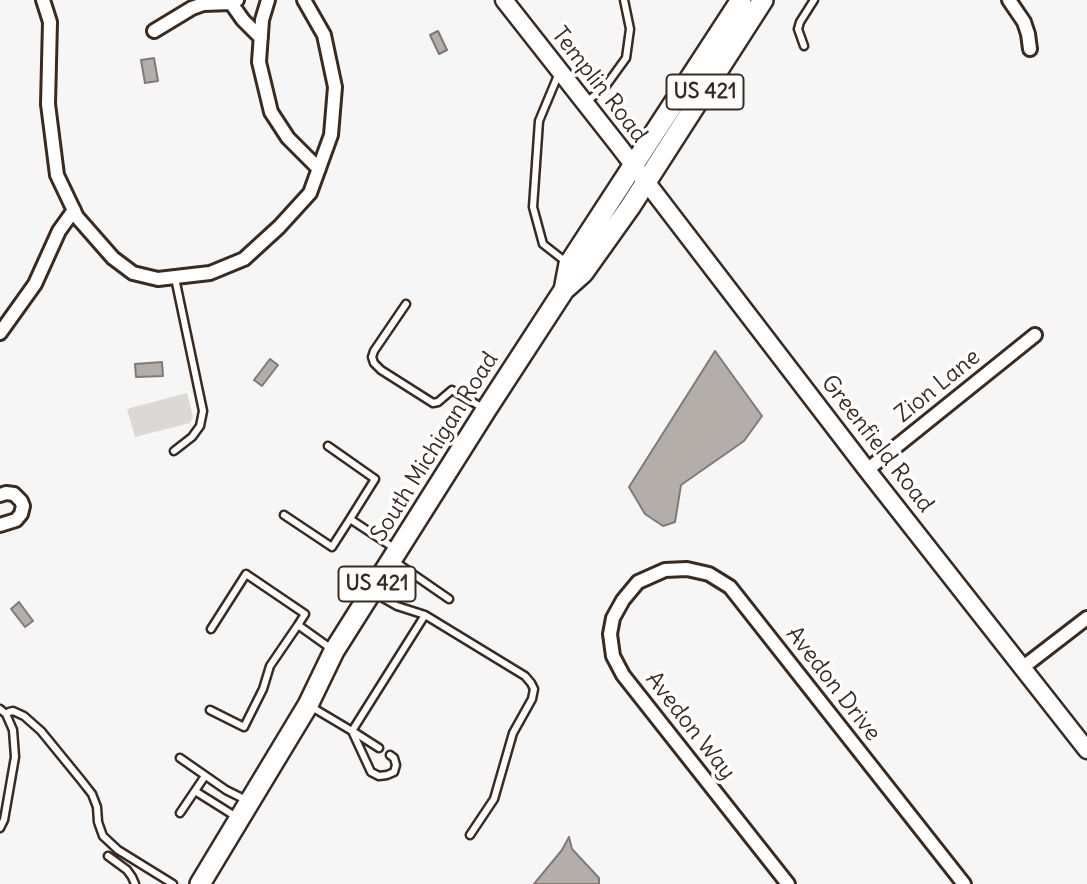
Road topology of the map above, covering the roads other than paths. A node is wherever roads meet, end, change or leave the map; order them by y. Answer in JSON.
{"nodes":[{"id":1,"x":43,"y":0,"type":"edge"},
{"id":2,"x":268,"y":0,"type":"edge"},
{"id":3,"x":304,"y":0,"type":"edge"},
{"id":4,"x":504,"y":0,"type":"edge"},
{"id":5,"x":624,"y":0,"type":"edge"},
{"id":6,"x":741,"y":0,"type":"edge"},
{"id":7,"x":763,"y":0,"type":"edge"},
{"id":8,"x":814,"y":0,"type":"edge"},
{"id":9,"x":1009,"y":0,"type":"edge"},
{"id":10,"x":234,"y":1,"type":"edge"},
{"id":11,"x":155,"y":32,"type":"dead end"},
{"id":12,"x":261,"y":38,"type":"junction"},
{"id":13,"x":804,"y":46,"type":"dead end"},
{"id":14,"x":1030,"y":49,"type":"dead end"},
{"id":15,"x":560,"y":71,"type":"junction"},
{"id":16,"x":585,"y":103,"type":"junction"},
{"id":17,"x":633,"y":165,"type":"junction"},
{"id":18,"x":319,"y":169,"type":"junction"},
{"id":19,"x":646,"y":183,"type":"junction"},
{"id":20,"x":74,"y":210,"type":"junction"},
{"id":21,"x":569,"y":264,"type":"junction"},
{"id":22,"x":175,"y":278,"type":"junction"},
{"id":23,"x":564,"y":290,"type":"junction"},
{"id":24,"x":406,"y":304,"type":"dead end"},
{"id":25,"x":0,"y":334,"type":"edge"},
{"id":26,"x":1035,"y":335,"type":"dead end"},
{"id":27,"x":486,"y":410,"type":"junction"},
{"id":28,"x":328,"y":446,"type":"dead end"},
{"id":29,"x":174,"y":451,"type":"dead end"},
{"id":30,"x":867,"y":470,"type":"junction"},
{"id":31,"x":0,"y":495,"type":"edge"},
{"id":32,"x":285,"y":515,"type":"dead end"},
{"id":33,"x":350,"y":519,"type":"junction"},
{"id":34,"x":0,"y":524,"type":"edge"},
{"id":35,"x":395,"y":555,"type":"junction"},
{"id":36,"x":638,"y":582,"type":"joint"},
{"id":37,"x":372,"y":592,"type":"junction"},
{"id":38,"x":449,"y":599,"type":"dead end"},
{"id":39,"x":425,"y":615,"type":"junction"},
{"id":40,"x":1087,"y":618,"type":"edge"},
{"id":41,"x":298,"y":625,"type":"junction"},
{"id":42,"x":211,"y":629,"type":"dead end"},
{"id":43,"x":334,"y":651,"type":"junction"},
{"id":44,"x":1022,"y":668,"type":"junction"},
{"id":45,"x":308,"y":705,"type":"junction"},
{"id":46,"x":0,"y":709,"type":"edge"},
{"id":47,"x":210,"y":710,"type":"dead end"},
{"id":48,"x":6,"y":714,"type":"junction"},
{"id":49,"x":352,"y":731,"type":"junction"},
{"id":50,"x":379,"y":748,"type":"dead end"},
{"id":51,"x":1087,"y":750,"type":"edge"},
{"id":52,"x":390,"y":755,"type":"dead end"},
{"id":53,"x":180,"y":758,"type":"dead end"},
{"id":54,"x":205,"y":776,"type":"junction"},
{"id":55,"x":195,"y":791,"type":"junction"},
{"id":56,"x":244,"y":811,"type":"junction"},
{"id":57,"x":180,"y":813,"type":"dead end"},
{"id":58,"x":0,"y":828,"type":"edge"},
{"id":59,"x":470,"y":835,"type":"dead end"},
{"id":60,"x":108,"y":856,"type":"dead end"},
{"id":61,"x":206,"y":881,"type":"edge"},
{"id":62,"x":135,"y":884,"type":"edge"},
{"id":63,"x":173,"y":884,"type":"edge"},
{"id":64,"x":788,"y":884,"type":"edge"},
{"id":65,"x":964,"y":884,"type":"edge"}],
"edges":[{"from":1,"to":20,"type":"street"},
{"from":2,"to":12,"type":"street"},
{"from":3,"to":18,"type":"street"},
{"from":4,"to":15,"type":"street","name":"Templin Road"},
{"from":5,"to":16,"type":"lane"},
{"from":6,"to":17,"type":"main road","name":"South Michigan Road","number":"US 421"},
{"from":7,"to":19,"type":"main road","name":"South Michigan Road","number":"US 421"},
{"from":8,"to":13,"type":"lane"},
{"from":9,"to":14,"type":"street"},
{"from":10,"to":11,"type":"street"},
{"from":10,"to":12,"type":"street"},
{"from":12,"to":18,"type":"street"},
{"from":15,"to":16,"type":"street","name":"Templin Road"},
{"from":15,"to":21,"type":"lane"},
{"from":16,"to":17,"type":"street","name":"Templin Road"},
{"from":17,"to":19,"type":"street","name":"Greenfield Road"},
{"from":17,"to":21,"type":"main road","name":"South Michigan Road","number":"US 421"},
{"from":18,"to":22,"type":"street"},
{"from":19,"to":23,"type":"main road","name":"South Michigan Road","number":"US 421"},
{"from":19,"to":30,"type":"street","name":"Greenfield Road"},
{"from":20,"to":22,"type":"street"},
{"from":20,"to":25,"type":"street"},
{"from":21,"to":23,"type":"main road","name":"South Michigan Road","number":"US 421"},
{"from":22,"to":29,"type":"lane"},
{"from":23,"to":27,"type":"main road","name":"South Michigan Road","number":"US 421"},
{"from":24,"to":27,"type":"lane"},
{"from":26,"to":30,"type":"street","name":"Zion Lane"},
{"from":27,"to":35,"type":"main road","name":"South Michigan Road","number":"US 421"},
{"from":28,"to":33,"type":"lane"},
{"from":30,"to":44,"type":"street","name":"Greenfield Road"},
{"from":31,"to":34,"type":"street"},
{"from":32,"to":33,"type":"lane"},
{"from":33,"to":35,"type":"lane"},
{"from":35,"to":37,"type":"main road","name":"South Michigan Road","number":"US 421"},
{"from":35,"to":38,"type":"lane"},
{"from":36,"to":64,"type":"street","name":"Avedon Way"},
{"from":36,"to":65,"type":"street","name":"Avedon Drive"},
{"from":37,"to":39,"type":"lane"},
{"from":37,"to":43,"type":"main road","name":"South Michigan Road","number":"US 421"},
{"from":39,"to":49,"type":"lane"},
{"from":39,"to":59,"type":"lane"},
{"from":40,"to":44,"type":"street"},
{"from":41,"to":42,"type":"lane"},
{"from":41,"to":43,"type":"lane"},
{"from":41,"to":47,"type":"lane"},
{"from":43,"to":45,"type":"main road","name":"South Michigan Road","number":"US 421"},
{"from":44,"to":51,"type":"street","name":"Greenfield Road"},
{"from":45,"to":49,"type":"lane"},
{"from":45,"to":56,"type":"main road","name":"South Michigan Road","number":"US 421"},
{"from":46,"to":48,"type":"lane"},
{"from":48,"to":58,"type":"lane"},
{"from":48,"to":63,"type":"lane"},
{"from":49,"to":50,"type":"lane"},
{"from":49,"to":52,"type":"lane"},
{"from":53,"to":54,"type":"lane"},
{"from":54,"to":55,"type":"lane"},
{"from":54,"to":56,"type":"lane"},
{"from":55,"to":56,"type":"lane"},
{"from":55,"to":57,"type":"lane"},
{"from":56,"to":61,"type":"main road","name":"South Michigan Road","number":"US 421"},
{"from":60,"to":62,"type":"lane"}]}
